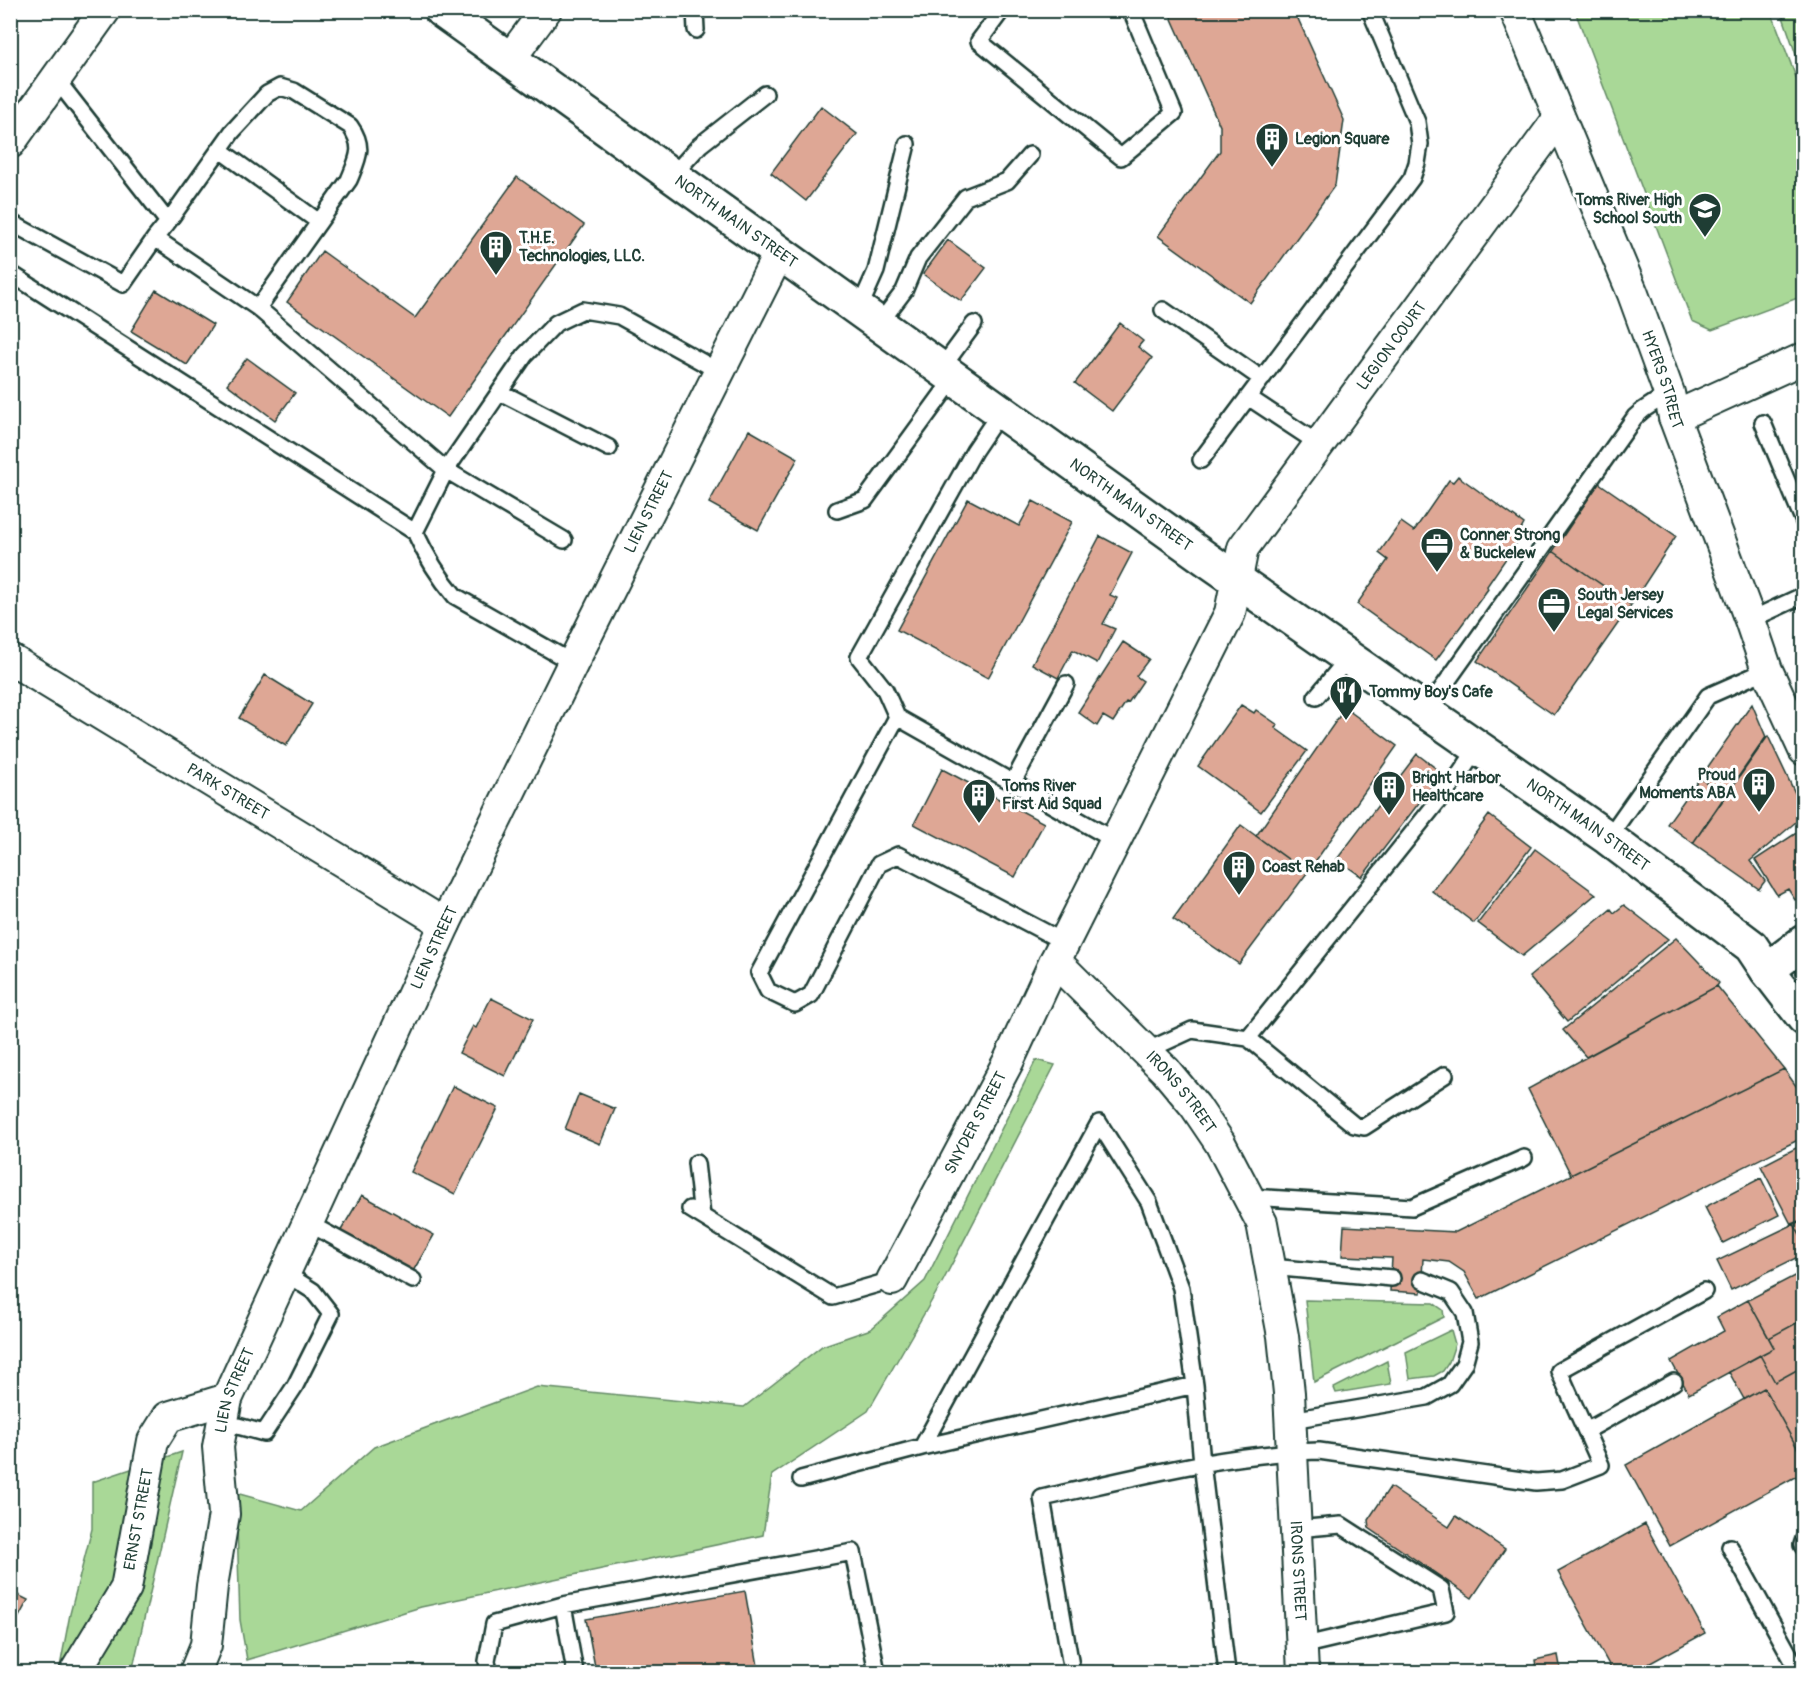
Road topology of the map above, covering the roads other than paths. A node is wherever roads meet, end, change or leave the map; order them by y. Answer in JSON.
{"nodes":[{"id":1,"x":105,"y":10,"type":"edge"},
{"id":2,"x":546,"y":10,"type":"edge"},
{"id":3,"x":695,"y":10,"type":"edge"},
{"id":4,"x":1002,"y":10,"type":"edge"},
{"id":5,"x":1131,"y":10,"type":"edge"},
{"id":6,"x":1370,"y":10,"type":"edge"},
{"id":7,"x":1515,"y":10,"type":"edge"},
{"id":8,"x":450,"y":13,"type":"edge"},
{"id":9,"x":696,"y":30,"type":"dead end"},
{"id":10,"x":509,"y":60,"type":"junction"},
{"id":11,"x":56,"y":79,"type":"junction"},
{"id":12,"x":765,"y":94,"type":"dead end"},
{"id":13,"x":1559,"y":118,"type":"junction"},
{"id":14,"x":16,"y":124,"type":"edge"},
{"id":15,"x":907,"y":144,"type":"dead end"},
{"id":16,"x":220,"y":150,"type":"junction"},
{"id":17,"x":1030,"y":155,"type":"dead end"},
{"id":18,"x":672,"y":176,"type":"junction"},
{"id":19,"x":10,"y":222,"type":"edge"},
{"id":20,"x":168,"y":222,"type":"junction"},
{"id":21,"x":319,"y":222,"type":"junction"},
{"id":22,"x":155,"y":238,"type":"junction"},
{"id":23,"x":779,"y":253,"type":"junction"},
{"id":24,"x":10,"y":273,"type":"edge"},
{"id":25,"x":258,"y":308,"type":"junction"},
{"id":26,"x":1163,"y":310,"type":"dead end"},
{"id":27,"x":869,"y":316,"type":"junction"},
{"id":28,"x":974,"y":324,"type":"dead end"},
{"id":29,"x":1803,"y":358,"type":"edge"},
{"id":30,"x":720,"y":372,"type":"junction"},
{"id":31,"x":947,"y":373,"type":"junction"},
{"id":32,"x":1262,"y":379,"type":"junction"},
{"id":33,"x":500,"y":392,"type":"junction"},
{"id":34,"x":1248,"y":397,"type":"junction"},
{"id":35,"x":1671,"y":405,"type":"junction"},
{"id":36,"x":1001,"y":411,"type":"junction"},
{"id":37,"x":1763,"y":423,"type":"dead end"},
{"id":38,"x":1319,"y":444,"type":"junction"},
{"id":39,"x":609,"y":448,"type":"dead end"},
{"id":40,"x":1202,"y":460,"type":"dead end"},
{"id":41,"x":446,"y":470,"type":"junction"},
{"id":42,"x":837,"y":510,"type":"dead end"},
{"id":43,"x":1803,"y":522,"type":"edge"},
{"id":44,"x":415,"y":532,"type":"junction"},
{"id":45,"x":564,"y":540,"type":"dead end"},
{"id":46,"x":1236,"y":579,"type":"junction"},
{"id":47,"x":1803,"y":596,"type":"edge"},
{"id":48,"x":1750,"y":620,"type":"junction"},
{"id":49,"x":1348,"y":657,"type":"junction"},
{"id":50,"x":10,"y":659,"type":"edge"},
{"id":51,"x":573,"y":663,"type":"junction"},
{"id":52,"x":1767,"y":670,"type":"junction"},
{"id":53,"x":1066,"y":684,"type":"dead end"},
{"id":54,"x":1316,"y":698,"type":"dead end"},
{"id":55,"x":1426,"y":711,"type":"junction"},
{"id":56,"x":897,"y":717,"type":"junction"},
{"id":57,"x":1478,"y":747,"type":"junction"},
{"id":58,"x":1803,"y":750,"type":"edge"},
{"id":59,"x":1013,"y":782,"type":"junction"},
{"id":60,"x":1608,"y":838,"type":"junction"},
{"id":61,"x":1114,"y":840,"type":"junction"},
{"id":62,"x":445,"y":924,"type":"junction"},
{"id":63,"x":1803,"y":942,"type":"edge"},
{"id":64,"x":1059,"y":951,"type":"junction"},
{"id":65,"x":1767,"y":970,"type":"junction"},
{"id":66,"x":1803,"y":1018,"type":"edge"},
{"id":67,"x":1248,"y":1038,"type":"junction"},
{"id":68,"x":1146,"y":1051,"type":"junction"},
{"id":69,"x":1445,"y":1075,"type":"dead end"},
{"id":70,"x":1524,"y":1158,"type":"dead end"},
{"id":71,"x":696,"y":1163,"type":"dead end"},
{"id":72,"x":1249,"y":1197,"type":"junction"},
{"id":73,"x":308,"y":1224,"type":"junction"},
{"id":74,"x":1270,"y":1268,"type":"junction"},
{"id":75,"x":285,"y":1273,"type":"junction"},
{"id":76,"x":1392,"y":1278,"type":"dead end"},
{"id":77,"x":413,"y":1280,"type":"dead end"},
{"id":78,"x":892,"y":1280,"type":"joint"},
{"id":79,"x":1422,"y":1280,"type":"dead end"},
{"id":80,"x":1704,"y":1291,"type":"dead end"},
{"id":81,"x":1674,"y":1382,"type":"dead end"},
{"id":82,"x":1196,"y":1385,"type":"junction"},
{"id":83,"x":225,"y":1410,"type":"junction"},
{"id":84,"x":1291,"y":1420,"type":"junction"},
{"id":85,"x":1586,"y":1431,"type":"junction"},
{"id":86,"x":922,"y":1447,"type":"junction"},
{"id":87,"x":1293,"y":1452,"type":"junction"},
{"id":88,"x":1202,"y":1463,"type":"junction"},
{"id":89,"x":801,"y":1479,"type":"dead end"},
{"id":90,"x":1296,"y":1529,"type":"junction"},
{"id":91,"x":1803,"y":1539,"type":"edge"},
{"id":92,"x":1730,"y":1547,"type":"dead end"},
{"id":93,"x":1803,"y":1548,"type":"edge"},
{"id":94,"x":563,"y":1605,"type":"junction"},
{"id":95,"x":1302,"y":1659,"type":"edge"},
{"id":96,"x":75,"y":1672,"type":"edge"},
{"id":97,"x":195,"y":1672,"type":"edge"},
{"id":98,"x":489,"y":1672,"type":"edge"},
{"id":99,"x":575,"y":1672,"type":"edge"},
{"id":100,"x":877,"y":1672,"type":"edge"},
{"id":101,"x":1072,"y":1672,"type":"edge"},
{"id":102,"x":1227,"y":1672,"type":"edge"},
{"id":103,"x":1799,"y":1672,"type":"edge"}],
"edges":[{"from":1,"to":11,"type":"street"},
{"from":2,"to":10,"type":"street"},
{"from":3,"to":9,"type":"lane"},
{"from":4,"to":5,"type":"lane"},
{"from":6,"to":32,"type":"lane"},
{"from":7,"to":13,"type":"street","name":"HYERS STREET"},
{"from":8,"to":10,"type":"main road","name":"NORTH MAIN STREET"},
{"from":10,"to":18,"type":"main road","name":"NORTH MAIN STREET"},
{"from":11,"to":14,"type":"street"},
{"from":11,"to":20,"type":"lane"},
{"from":12,"to":18,"type":"lane"},
{"from":13,"to":35,"type":"street","name":"HYERS STREET"},
{"from":13,"to":38,"type":"street","name":"LEGION COURT"},
{"from":15,"to":27,"type":"lane"},
{"from":16,"to":20,"type":"lane"},
{"from":16,"to":21,"type":"lane"},
{"from":16,"to":21,"type":"lane"},
{"from":17,"to":27,"type":"lane"},
{"from":18,"to":23,"type":"main road","name":"NORTH MAIN STREET"},
{"from":19,"to":22,"type":"lane"},
{"from":20,"to":22,"type":"lane"},
{"from":21,"to":25,"type":"lane"},
{"from":22,"to":25,"type":"lane"},
{"from":23,"to":27,"type":"main road","name":"NORTH MAIN STREET"},
{"from":23,"to":30,"type":"street","name":"LIEN STREET"},
{"from":24,"to":44,"type":"lane"},
{"from":25,"to":41,"type":"lane"},
{"from":26,"to":32,"type":"lane"},
{"from":27,"to":31,"type":"main road","name":"NORTH MAIN STREET"},
{"from":28,"to":31,"type":"lane"},
{"from":29,"to":35,"type":"street"},
{"from":30,"to":33,"type":"lane"},
{"from":30,"to":51,"type":"street","name":"LIEN STREET"},
{"from":31,"to":36,"type":"main road","name":"NORTH MAIN STREET"},
{"from":31,"to":42,"type":"lane"},
{"from":32,"to":34,"type":"lane"},
{"from":33,"to":39,"type":"lane"},
{"from":33,"to":41,"type":"lane"},
{"from":34,"to":38,"type":"lane"},
{"from":34,"to":40,"type":"lane"},
{"from":35,"to":48,"type":"street","name":"HYERS STREET"},
{"from":35,"to":55,"type":"lane"},
{"from":36,"to":46,"type":"main road","name":"NORTH MAIN STREET"},
{"from":36,"to":56,"type":"lane"},
{"from":37,"to":43,"type":"lane"},
{"from":38,"to":46,"type":"street","name":"LEGION COURT"},
{"from":41,"to":44,"type":"lane"},
{"from":41,"to":45,"type":"lane"},
{"from":44,"to":51,"type":"lane"},
{"from":46,"to":49,"type":"main road","name":"NORTH MAIN STREET"},
{"from":46,"to":61,"type":"street"},
{"from":47,"to":48,"type":"lane"},
{"from":48,"to":52,"type":"street","name":"HYERS STREET"},
{"from":49,"to":54,"type":"lane"},
{"from":49,"to":55,"type":"main road","name":"NORTH MAIN STREET"},
{"from":50,"to":62,"type":"street","name":"PARK STREET"},
{"from":51,"to":62,"type":"street","name":"LIEN STREET"},
{"from":52,"to":58,"type":"street","name":"HYERS STREET"},
{"from":52,"to":60,"type":"lane"},
{"from":53,"to":59,"type":"lane"},
{"from":55,"to":57,"type":"main road","name":"NORTH MAIN STREET"},
{"from":56,"to":59,"type":"lane"},
{"from":56,"to":64,"type":"lane"},
{"from":57,"to":60,"type":"main road","name":"NORTH MAIN STREET"},
{"from":57,"to":67,"type":"lane"},
{"from":59,"to":61,"type":"lane"},
{"from":60,"to":65,"type":"main road","name":"NORTH MAIN STREET"},
{"from":61,"to":64,"type":"street"},
{"from":62,"to":73,"type":"street","name":"LIEN STREET"},
{"from":63,"to":65,"type":"main road"},
{"from":64,"to":68,"type":"street","name":"IRONS STREET"},
{"from":64,"to":78,"type":"street","name":"SNYDER STREET"},
{"from":65,"to":66,"type":"main road","name":"NORTH MAIN STREET"},
{"from":67,"to":68,"type":"lane"},
{"from":67,"to":69,"type":"lane"},
{"from":68,"to":72,"type":"street","name":"IRONS STREET"},
{"from":70,"to":72,"type":"lane"},
{"from":71,"to":78,"type":"lane"},
{"from":72,"to":74,"type":"street","name":"IRONS STREET"},
{"from":73,"to":75,"type":"street","name":"LIEN STREET"},
{"from":73,"to":77,"type":"lane"},
{"from":74,"to":76,"type":"lane"},
{"from":74,"to":84,"type":"street","name":"IRONS STREET"},
{"from":75,"to":83,"type":"street","name":"LIEN STREET"},
{"from":75,"to":83,"type":"lane"},
{"from":79,"to":84,"type":"lane"},
{"from":80,"to":85,"type":"lane"},
{"from":81,"to":85,"type":"lane"},
{"from":82,"to":86,"type":"lane"},
{"from":82,"to":86,"type":"lane"},
{"from":82,"to":88,"type":"lane"},
{"from":83,"to":96,"type":"street","name":"ERNST STREET"},
{"from":83,"to":97,"type":"street","name":"LIEN STREET"},
{"from":84,"to":87,"type":"street","name":"IRONS STREET"},
{"from":85,"to":87,"type":"lane"},
{"from":86,"to":89,"type":"lane"},
{"from":87,"to":88,"type":"lane"},
{"from":87,"to":90,"type":"street","name":"IRONS STREET"},
{"from":88,"to":101,"type":"lane"},
{"from":88,"to":102,"type":"lane"},
{"from":90,"to":95,"type":"street","name":"IRONS STREET"},
{"from":90,"to":95,"type":"lane"},
{"from":91,"to":93,"type":"lane"},
{"from":92,"to":103,"type":"lane"},
{"from":94,"to":98,"type":"lane"},
{"from":94,"to":99,"type":"lane"},
{"from":94,"to":100,"type":"lane"}]}
